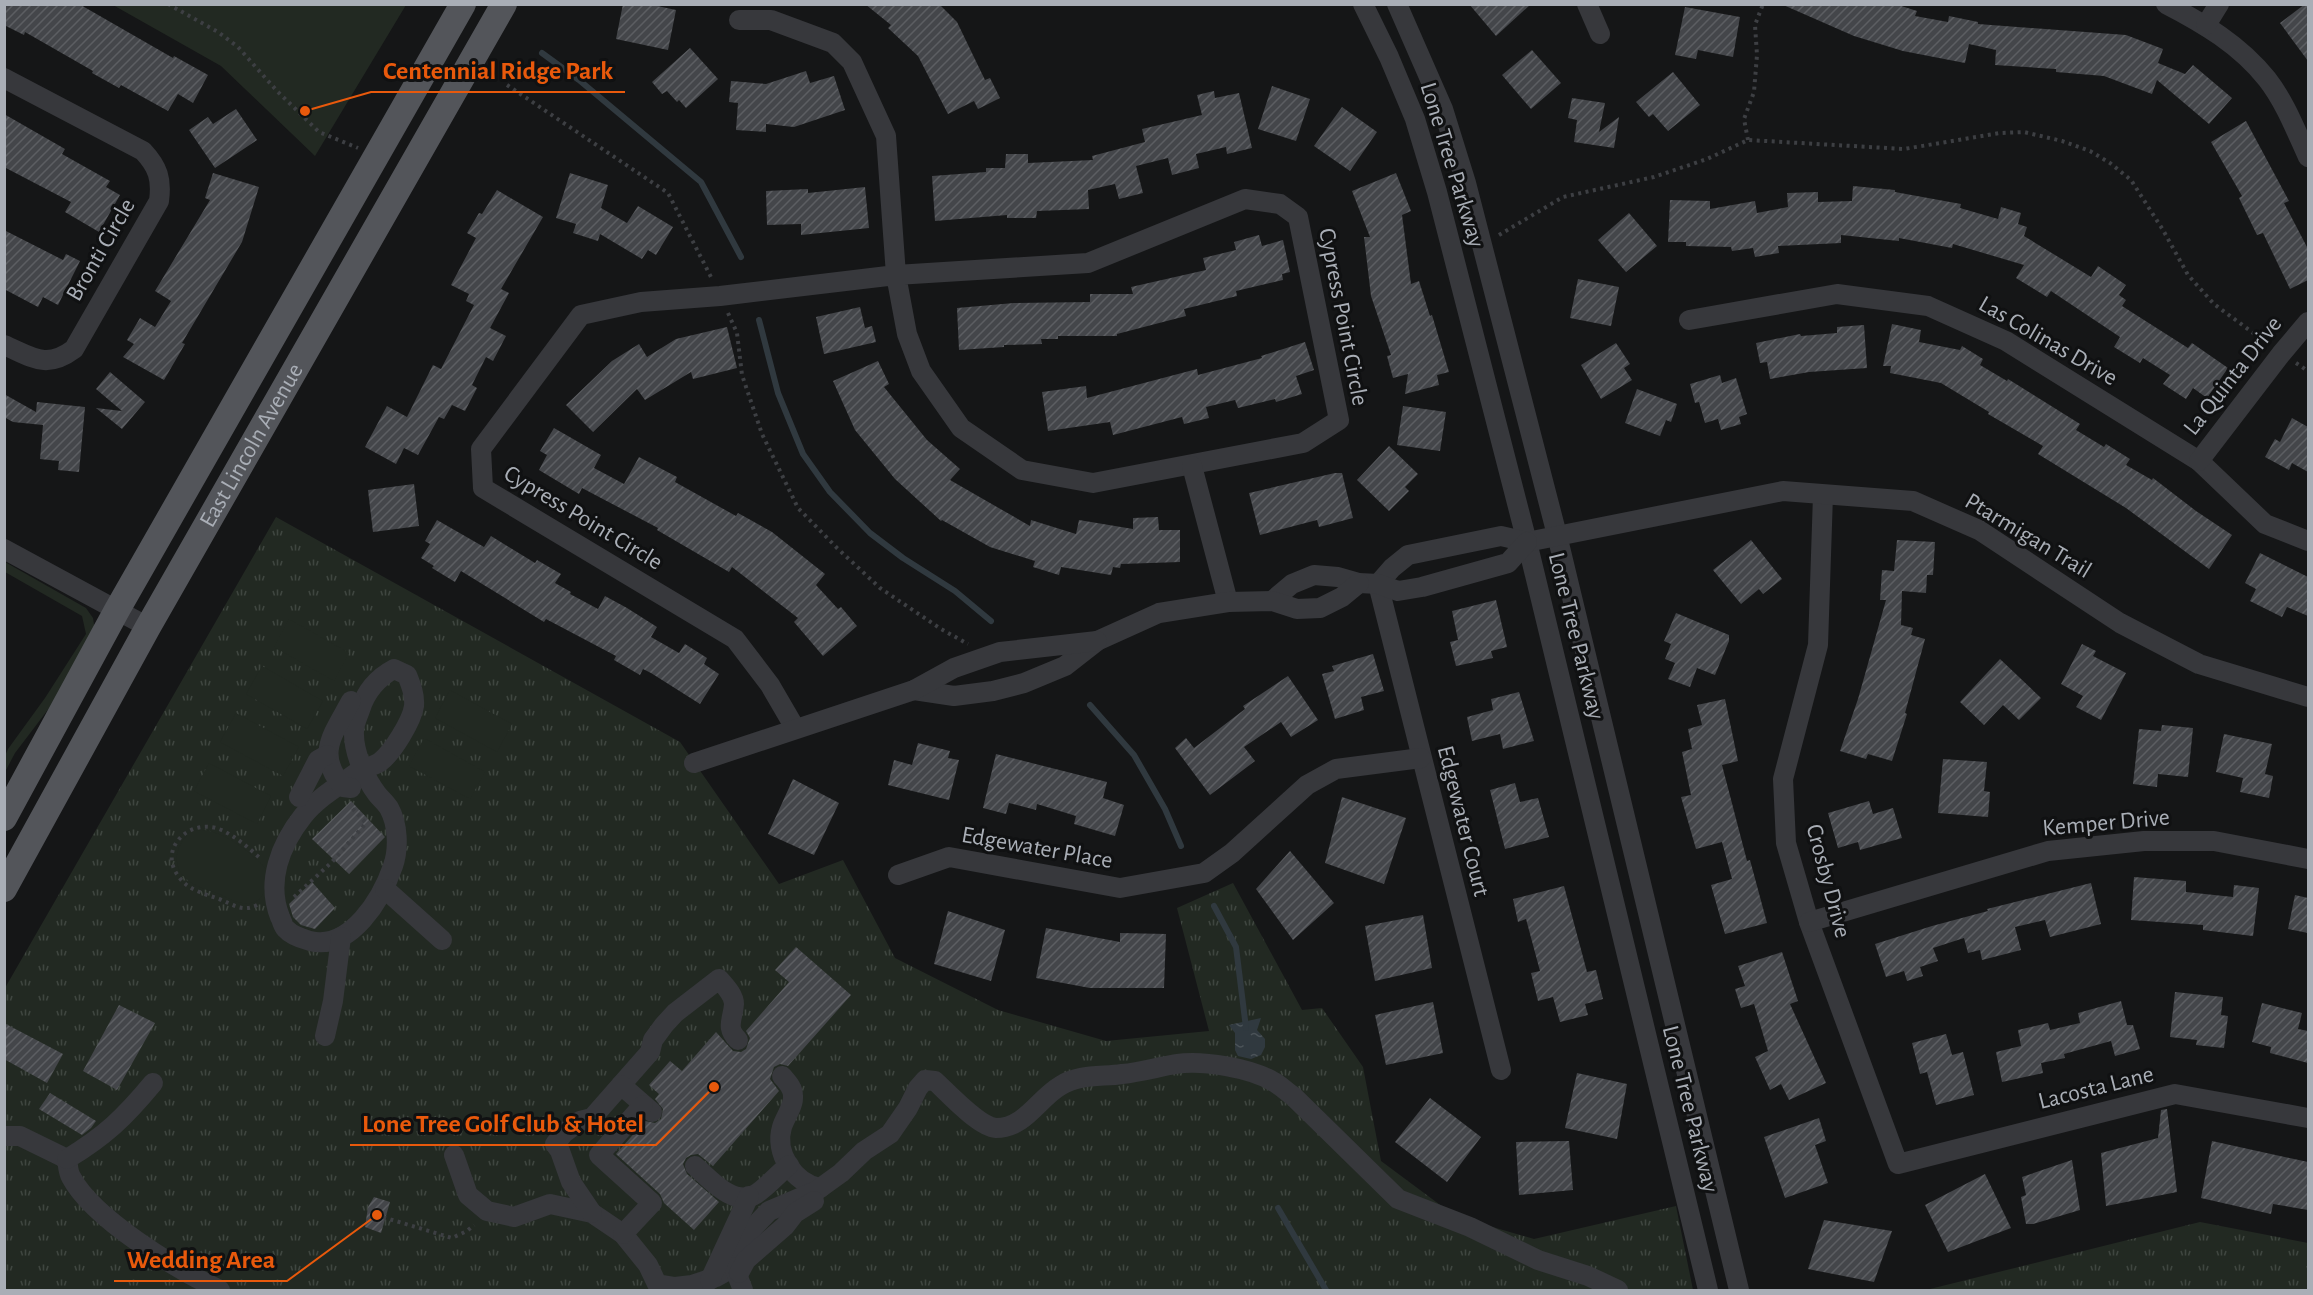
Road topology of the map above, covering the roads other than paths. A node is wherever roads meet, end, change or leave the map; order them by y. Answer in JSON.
{"nodes":[{"id":1,"x":464,"y":4,"type":"edge"},
{"id":2,"x":504,"y":4,"type":"edge"},
{"id":3,"x":1363,"y":4,"type":"edge"},
{"id":4,"x":1397,"y":4,"type":"edge"},
{"id":5,"x":1587,"y":4,"type":"edge"},
{"id":6,"x":2166,"y":4,"type":"edge"},
{"id":7,"x":2219,"y":4,"type":"edge"},
{"id":8,"x":739,"y":20,"type":"dead end"},
{"id":9,"x":2206,"y":25,"type":"junction"},
{"id":10,"x":1600,"y":34,"type":"dead end"},
{"id":11,"x":4,"y":78,"type":"edge"},
{"id":12,"x":2308,"y":157,"type":"edge"},
{"id":13,"x":896,"y":275,"type":"junction"},
{"id":14,"x":1689,"y":320,"type":"dead end"},
{"id":15,"x":2308,"y":322,"type":"edge"},
{"id":16,"x":4,"y":345,"type":"edge"},
{"id":17,"x":2199,"y":461,"type":"junction"},
{"id":18,"x":1192,"y":466,"type":"junction"},
{"id":19,"x":1823,"y":495,"type":"junction"},
{"id":20,"x":1557,"y":535,"type":"junction"},
{"id":21,"x":2308,"y":541,"type":"edge"},
{"id":22,"x":1527,"y":542,"type":"junction"},
{"id":23,"x":4,"y":549,"type":"edge"},
{"id":24,"x":1369,"y":583,"type":"junction"},
{"id":25,"x":1272,"y":601,"type":"junction"},
{"id":26,"x":1228,"y":603,"type":"junction"},
{"id":27,"x":117,"y":610,"type":"junction"},
{"id":28,"x":148,"y":627,"type":"junction"},
{"id":29,"x":1097,"y":641,"type":"junction"},
{"id":30,"x":915,"y":690,"type":"junction"},
{"id":31,"x":2308,"y":697,"type":"edge"},
{"id":32,"x":351,"y":701,"type":"dead end"},
{"id":33,"x":795,"y":728,"type":"junction"},
{"id":34,"x":327,"y":755,"type":"junction"},
{"id":35,"x":1421,"y":758,"type":"junction"},
{"id":36,"x":694,"y":763,"type":"dead end"},
{"id":37,"x":363,"y":768,"type":"junction"},
{"id":38,"x":341,"y":784,"type":"junction"},
{"id":39,"x":376,"y":794,"type":"junction"},
{"id":40,"x":299,"y":797,"type":"dead end"},
{"id":41,"x":4,"y":818,"type":"edge"},
{"id":42,"x":2308,"y":859,"type":"edge"},
{"id":43,"x":898,"y":874,"type":"dead end"},
{"id":44,"x":4,"y":889,"type":"edge"},
{"id":45,"x":385,"y":889,"type":"junction"},
{"id":46,"x":1809,"y":922,"type":"junction"},
{"id":47,"x":341,"y":937,"type":"junction"},
{"id":48,"x":442,"y":940,"type":"dead end"},
{"id":49,"x":326,"y":1036,"type":"dead end"},
{"id":50,"x":738,"y":1040,"type":"dead end"},
{"id":51,"x":1501,"y":1070,"type":"dead end"},
{"id":52,"x":782,"y":1076,"type":"dead end"},
{"id":53,"x":153,"y":1083,"type":"dead end"},
{"id":54,"x":621,"y":1086,"type":"junction"},
{"id":55,"x":2308,"y":1118,"type":"edge"},
{"id":56,"x":892,"y":1132,"type":"junction"},
{"id":57,"x":4,"y":1136,"type":"edge"},
{"id":58,"x":454,"y":1155,"type":"dead end"},
{"id":59,"x":67,"y":1159,"type":"junction"},
{"id":60,"x":1898,"y":1164,"type":"joint"},
{"id":61,"x":789,"y":1165,"type":"junction"},
{"id":62,"x":695,"y":1166,"type":"dead end"},
{"id":63,"x":820,"y":1188,"type":"junction"},
{"id":64,"x":748,"y":1196,"type":"junction"},
{"id":65,"x":592,"y":1213,"type":"junction"},
{"id":66,"x":623,"y":1234,"type":"junction"},
{"id":67,"x":738,"y":1278,"type":"edge"},
{"id":68,"x":710,"y":1280,"type":"junction"},
{"id":69,"x":652,"y":1287,"type":"edge"},
{"id":70,"x":220,"y":1290,"type":"edge"},
{"id":71,"x":1618,"y":1290,"type":"edge"},
{"id":72,"x":1708,"y":1290,"type":"edge"},
{"id":73,"x":1739,"y":1290,"type":"edge"}],
"edges":[{"from":1,"to":27,"type":"main road","name":"East Lincoln Avenue"},
{"from":2,"to":28,"type":"main road","name":"East Lincoln Avenue"},
{"from":3,"to":22,"type":"street","name":"Lone Tree Parkway"},
{"from":4,"to":20,"type":"street","name":"Lone Tree Parkway"},
{"from":5,"to":10,"type":"street"},
{"from":6,"to":9,"type":"street"},
{"from":7,"to":9,"type":"street"},
{"from":8,"to":13,"type":"street"},
{"from":9,"to":12,"type":"street"},
{"from":11,"to":16,"type":"street","name":"Bronti Circle"},
{"from":13,"to":18,"type":"street","name":"Cypress Point Circle"},
{"from":13,"to":18,"type":"street","name":"Cypress Point Circle"},
{"from":13,"to":33,"type":"street","name":"Cypress Point Circle"},
{"from":14,"to":17,"type":"street","name":"Las Colinas Drive"},
{"from":15,"to":17,"type":"street","name":"La Quinta Drive"},
{"from":17,"to":21,"type":"street","name":"Las Colinas Drive"},
{"from":18,"to":26,"type":"street"},
{"from":19,"to":20,"type":"street","name":"Ptarmigan Trail"},
{"from":19,"to":31,"type":"street","name":"Ptarmigan Trail"},
{"from":19,"to":46,"type":"street","name":"Crosby Drive"},
{"from":20,"to":22,"type":"street","name":"Ptarmigan Trail"},
{"from":20,"to":73,"type":"street","name":"Lone Tree Parkway"},
{"from":22,"to":24,"type":"street"},
{"from":22,"to":24,"type":"street"},
{"from":22,"to":72,"type":"street","name":"Lone Tree Parkway"},
{"from":23,"to":27,"type":"street"},
{"from":24,"to":25,"type":"street"},
{"from":24,"to":25,"type":"street"},
{"from":24,"to":35,"type":"street","name":"Edgewater Court"},
{"from":25,"to":26,"type":"street"},
{"from":26,"to":29,"type":"street"},
{"from":27,"to":28,"type":"street"},
{"from":27,"to":41,"type":"main road","name":"East Lincoln Avenue"},
{"from":28,"to":44,"type":"main road","name":"East Lincoln Avenue"},
{"from":29,"to":30,"type":"street"},
{"from":29,"to":30,"type":"street"},
{"from":30,"to":33,"type":"street"},
{"from":32,"to":34,"type":"street"},
{"from":33,"to":36,"type":"street"},
{"from":34,"to":38,"type":"street"},
{"from":34,"to":40,"type":"street"},
{"from":35,"to":43,"type":"street","name":"Edgewater Place"},
{"from":35,"to":51,"type":"street","name":"Edgewater Court"},
{"from":37,"to":37,"type":"street"},
{"from":37,"to":38,"type":"street"},
{"from":37,"to":39,"type":"street"},
{"from":38,"to":39,"type":"street"},
{"from":38,"to":47,"type":"street"},
{"from":39,"to":45,"type":"street"},
{"from":42,"to":46,"type":"street","name":"Kemper Drive"},
{"from":45,"to":47,"type":"street"},
{"from":45,"to":48,"type":"street"},
{"from":46,"to":60,"type":"street","name":"Crosby Drive"},
{"from":47,"to":49,"type":"street"},
{"from":50,"to":54,"type":"street"},
{"from":52,"to":61,"type":"street"},
{"from":53,"to":59,"type":"street"},
{"from":54,"to":65,"type":"street"},
{"from":54,"to":66,"type":"street"},
{"from":55,"to":60,"type":"street","name":"Lacosta Lane"},
{"from":56,"to":63,"type":"street"},
{"from":56,"to":67,"type":"street"},
{"from":56,"to":71,"type":"street"},
{"from":57,"to":59,"type":"street"},
{"from":58,"to":65,"type":"street"},
{"from":59,"to":70,"type":"street"},
{"from":61,"to":63,"type":"street"},
{"from":61,"to":64,"type":"street"},
{"from":62,"to":64,"type":"street"},
{"from":63,"to":67,"type":"street"},
{"from":64,"to":68,"type":"street"},
{"from":65,"to":66,"type":"street"},
{"from":66,"to":69,"type":"street"},
{"from":67,"to":68,"type":"street"},
{"from":68,"to":69,"type":"street"}]}
